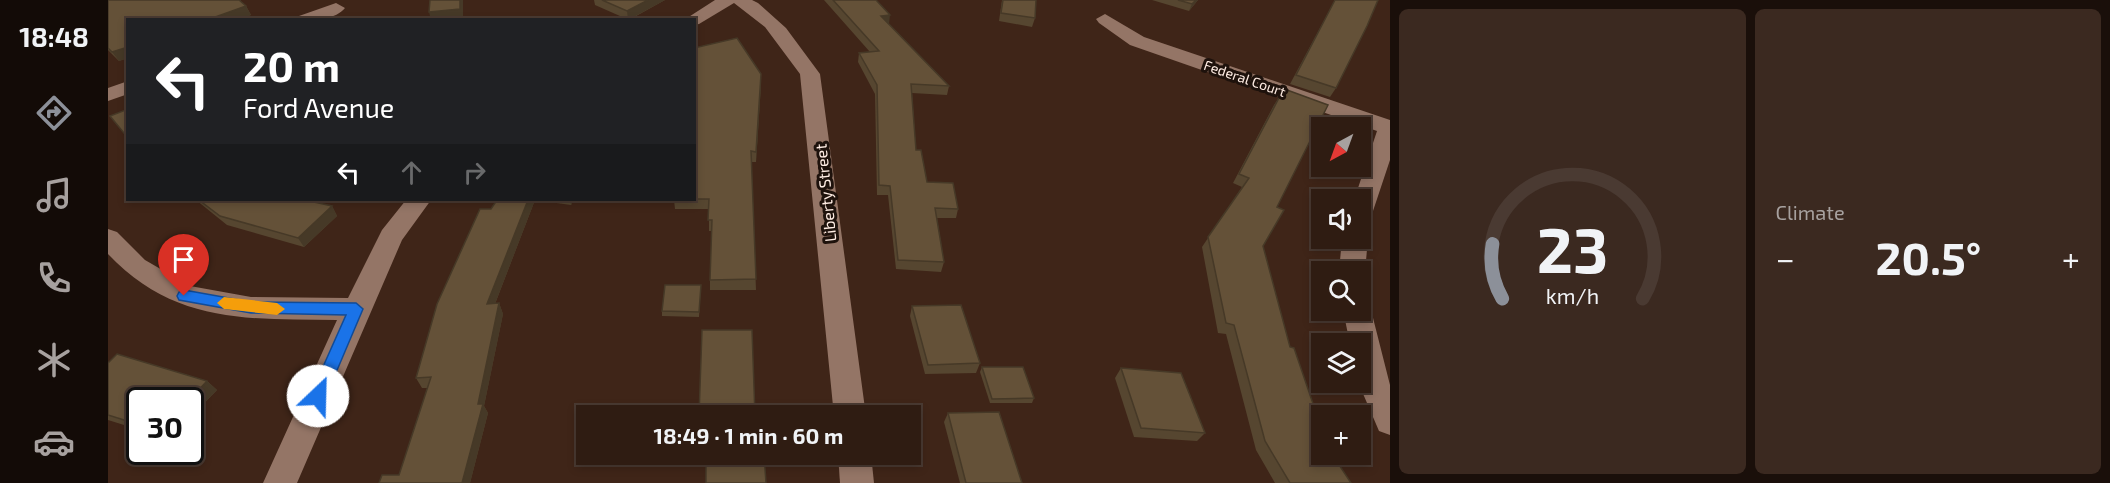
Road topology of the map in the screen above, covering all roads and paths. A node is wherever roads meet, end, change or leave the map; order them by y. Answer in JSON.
{"nodes":[{"id":1,"x":727,"y":0,"type":"edge"},
{"id":2,"x":740,"y":0,"type":"edge"},
{"id":3,"x":330,"y":4,"type":"edge"},
{"id":4,"x":308,"y":18,"type":"edge"},
{"id":5,"x":696,"y":18,"type":"edge"},
{"id":6,"x":1105,"y":19,"type":"dead end"},
{"id":7,"x":126,"y":88,"type":"edge"},
{"id":8,"x":108,"y":95,"type":"edge"},
{"id":9,"x":1390,"y":127,"type":"edge"},
{"id":10,"x":1369,"y":189,"type":"edge"},
{"id":11,"x":418,"y":201,"type":"edge"},
{"id":12,"x":108,"y":238,"type":"edge"},
{"id":13,"x":356,"y":309,"type":"junction"},
{"id":14,"x":1359,"y":321,"type":"edge"},
{"id":15,"x":849,"y":405,"type":"edge"},
{"id":16,"x":1390,"y":421,"type":"edge"},
{"id":17,"x":855,"y":465,"type":"edge"},
{"id":18,"x":280,"y":483,"type":"edge"},
{"id":19,"x":857,"y":483,"type":"edge"}],
"edges":[{"from":1,"to":5,"type":"street"},
{"from":2,"to":15,"type":"street","name":"Liberty Street"},
{"from":3,"to":4,"type":"street"},
{"from":6,"to":9,"type":"street","name":"Federal Court"},
{"from":7,"to":8,"type":"street"},
{"from":9,"to":10,"type":"street"},
{"from":11,"to":13,"type":"street"},
{"from":12,"to":13,"type":"street"},
{"from":13,"to":18,"type":"street"},
{"from":14,"to":16,"type":"street"},
{"from":17,"to":19,"type":"street"}]}
